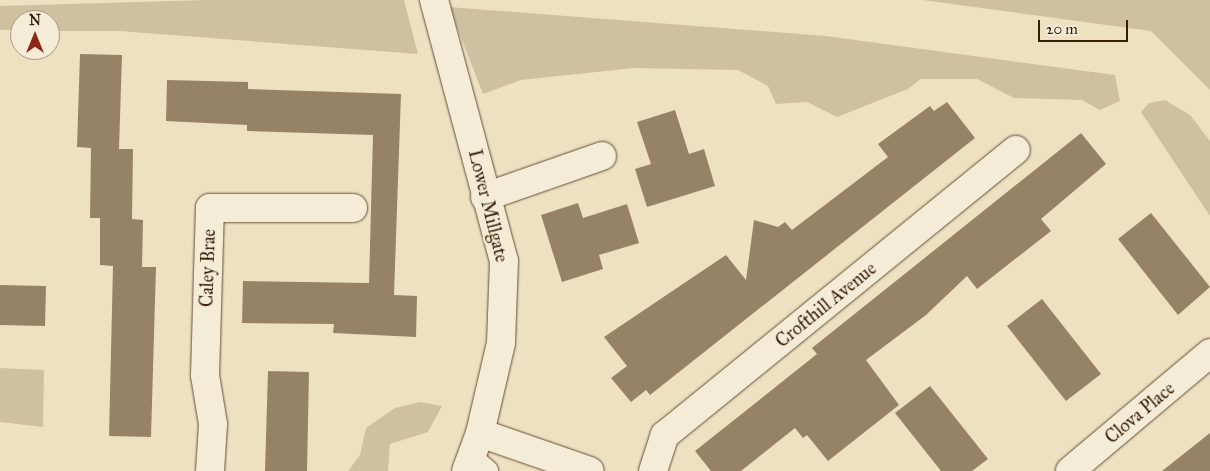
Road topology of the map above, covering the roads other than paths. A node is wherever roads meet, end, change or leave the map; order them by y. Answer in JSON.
{"nodes":[{"id":1,"x":434,"y":0,"type":"edge"},
{"id":2,"x":1016,"y":150,"type":"dead end"},
{"id":3,"x":602,"y":156,"type":"dead end"},
{"id":4,"x":486,"y":197,"type":"junction"},
{"id":5,"x":352,"y":208,"type":"dead end"},
{"id":6,"x":1210,"y":353,"type":"edge"},
{"id":7,"x":476,"y":458,"type":"edge"},
{"id":8,"x":210,"y":471,"type":"edge"},
{"id":9,"x":590,"y":471,"type":"edge"},
{"id":10,"x":653,"y":471,"type":"edge"},
{"id":11,"x":1070,"y":471,"type":"edge"}],
"edges":[{"from":1,"to":4,"type":"street","name":"Lower Millgate"},
{"from":2,"to":10,"type":"street","name":"Crofthill Avenue"},
{"from":3,"to":4,"type":"street"},
{"from":4,"to":7,"type":"street","name":"Lower Millgate"},
{"from":5,"to":8,"type":"street","name":"Caley Brae"},
{"from":6,"to":11,"type":"street","name":"Clova Place"},
{"from":7,"to":9,"type":"street"}]}
